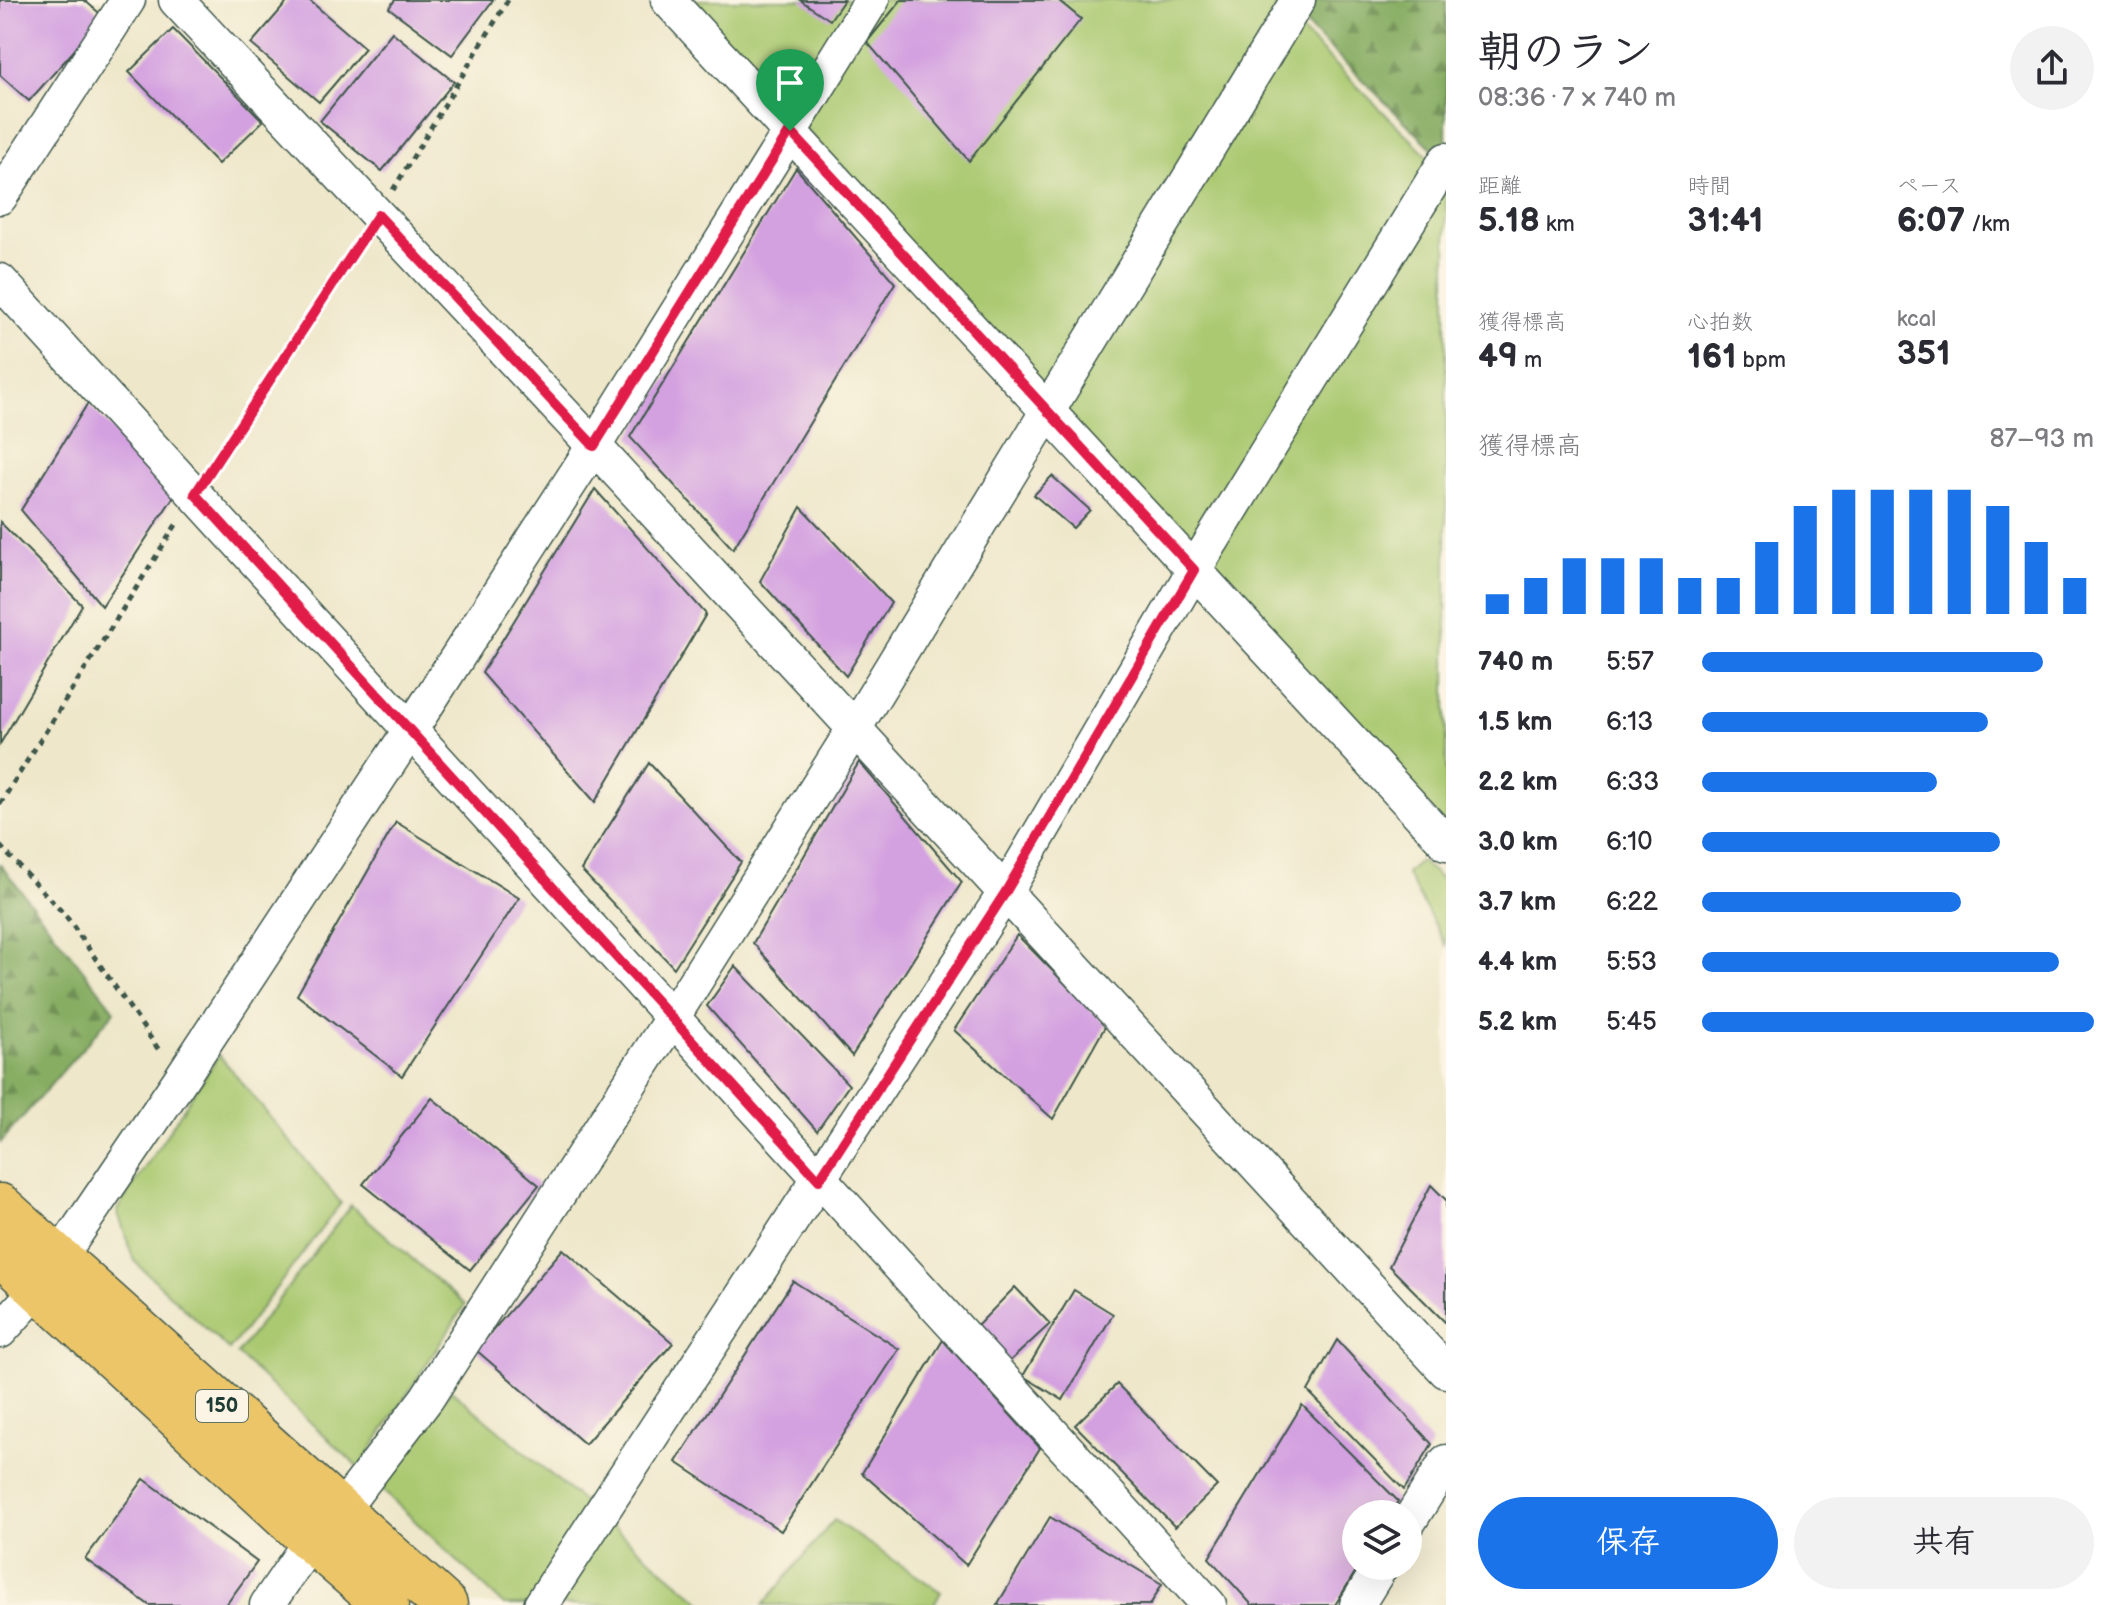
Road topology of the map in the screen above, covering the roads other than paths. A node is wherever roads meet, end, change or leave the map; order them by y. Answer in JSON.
{"nodes":[{"id":1,"x":128,"y":0,"type":"edge"},
{"id":2,"x":176,"y":0,"type":"edge"},
{"id":3,"x":668,"y":0,"type":"edge"},
{"id":4,"x":872,"y":0,"type":"edge"},
{"id":5,"x":1298,"y":0,"type":"edge"},
{"id":6,"x":790,"y":131,"type":"junction"},
{"id":7,"x":1446,"y":160,"type":"edge"},
{"id":8,"x":0,"y":197,"type":"edge"},
{"id":9,"x":0,"y":281,"type":"edge"},
{"id":10,"x":1047,"y":410,"type":"junction"},
{"id":11,"x":594,"y":446,"type":"junction"},
{"id":12,"x":1194,"y":570,"type":"junction"},
{"id":13,"x":411,"y":729,"type":"junction"},
{"id":14,"x":854,"y":729,"type":"junction"},
{"id":15,"x":1446,"y":843,"type":"edge"},
{"id":16,"x":1005,"y":893,"type":"junction"},
{"id":17,"x":672,"y":1018,"type":"junction"},
{"id":18,"x":819,"y":1180,"type":"junction"},
{"id":19,"x":0,"y":1206,"type":"edge"},
{"id":20,"x":0,"y":1253,"type":"edge"},
{"id":21,"x":49,"y":1274,"type":"junction"},
{"id":22,"x":0,"y":1331,"type":"edge"},
{"id":23,"x":1446,"y":1371,"type":"edge"},
{"id":24,"x":1446,"y":1462,"type":"edge"},
{"id":25,"x":1422,"y":1501,"type":"edge"},
{"id":26,"x":326,"y":1526,"type":"junction"},
{"id":27,"x":1372,"y":1580,"type":"edge"},
{"id":28,"x":267,"y":1605,"type":"edge"},
{"id":29,"x":386,"y":1605,"type":"edge"},
{"id":30,"x":445,"y":1605,"type":"edge"},
{"id":31,"x":541,"y":1605,"type":"edge"},
{"id":32,"x":1209,"y":1605,"type":"edge"},
{"id":33,"x":1357,"y":1605,"type":"edge"}],
"edges":[{"from":1,"to":8,"type":"street"},
{"from":2,"to":11,"type":"street"},
{"from":3,"to":6,"type":"street"},
{"from":4,"to":6,"type":"street"},
{"from":5,"to":10,"type":"street"},
{"from":6,"to":10,"type":"street"},
{"from":6,"to":11,"type":"street"},
{"from":7,"to":12,"type":"street"},
{"from":9,"to":13,"type":"street"},
{"from":10,"to":12,"type":"street"},
{"from":10,"to":14,"type":"street"},
{"from":11,"to":13,"type":"street"},
{"from":11,"to":14,"type":"street"},
{"from":12,"to":15,"type":"street"},
{"from":12,"to":16,"type":"street"},
{"from":13,"to":17,"type":"street"},
{"from":13,"to":21,"type":"street"},
{"from":14,"to":16,"type":"street"},
{"from":14,"to":17,"type":"street"},
{"from":16,"to":18,"type":"street"},
{"from":16,"to":23,"type":"street"},
{"from":17,"to":18,"type":"street"},
{"from":17,"to":26,"type":"street"},
{"from":18,"to":31,"type":"street"},
{"from":18,"to":32,"type":"street"},
{"from":19,"to":21,"type":"highway","number":"150"},
{"from":20,"to":21,"type":"highway","number":"150"},
{"from":21,"to":22,"type":"street"},
{"from":21,"to":26,"type":"highway","number":"150"},
{"from":24,"to":25,"type":"street"},
{"from":26,"to":28,"type":"street"},
{"from":26,"to":29,"type":"highway","number":"150"},
{"from":26,"to":30,"type":"highway","number":"150"},
{"from":27,"to":33,"type":"street"}]}
